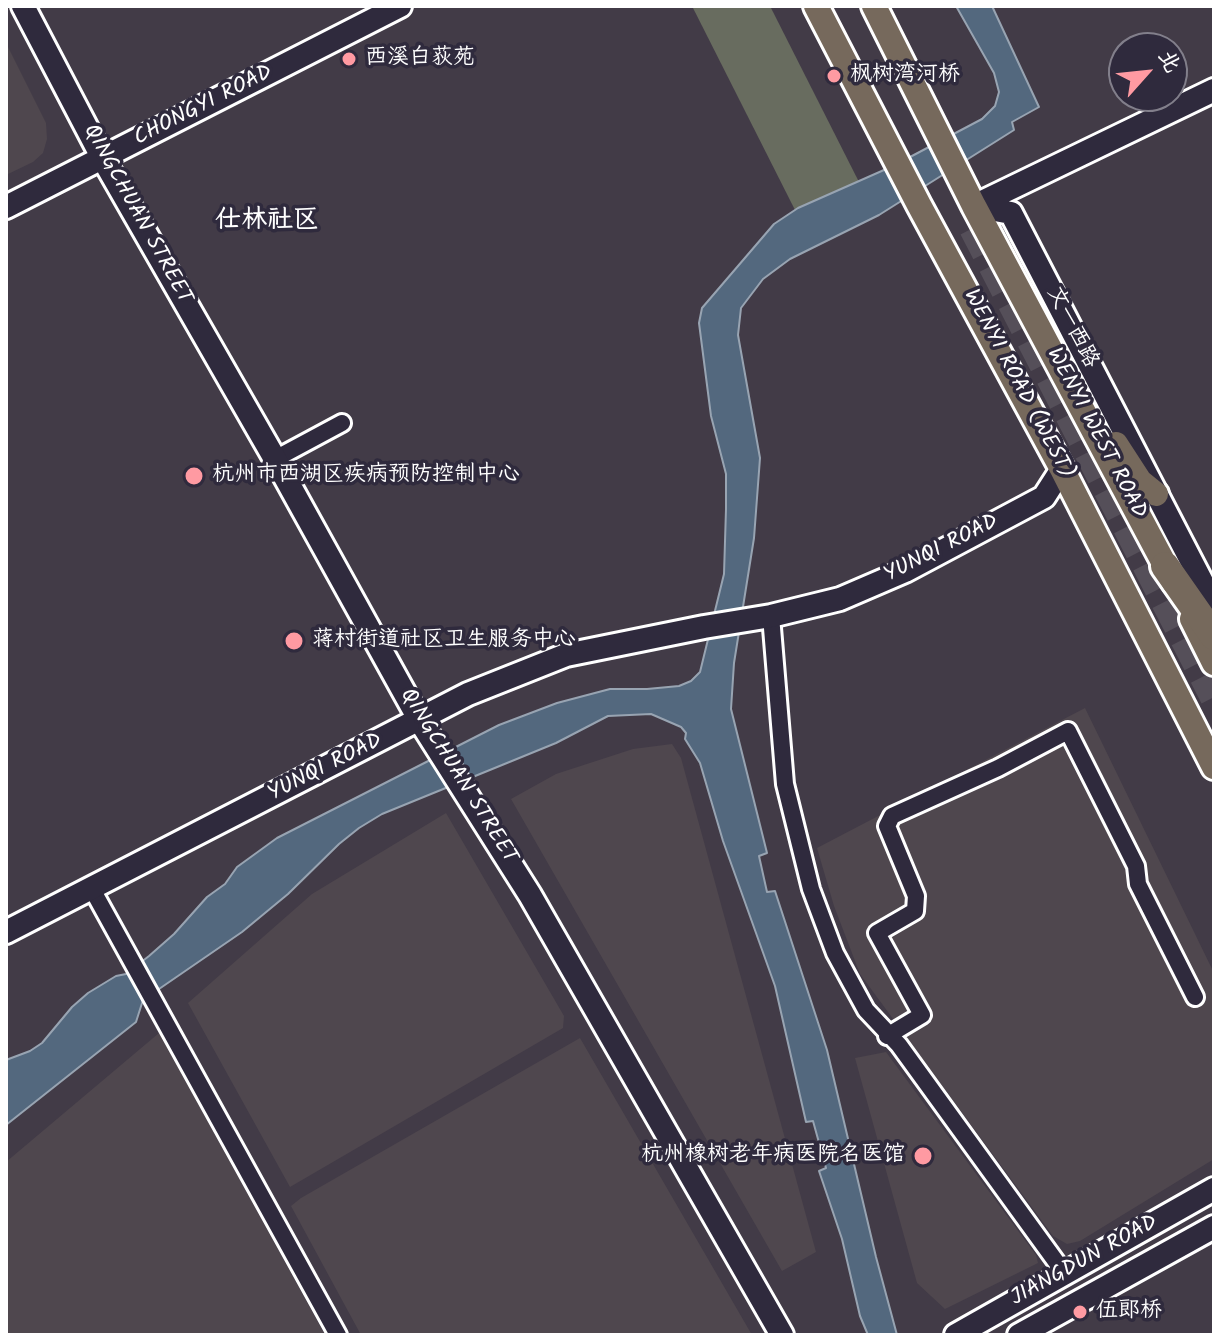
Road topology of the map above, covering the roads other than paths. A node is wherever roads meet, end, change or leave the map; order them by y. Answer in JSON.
{"nodes":[{"id":1,"x":23,"y":6,"type":"edge"},
{"id":2,"x":400,"y":6,"type":"edge"},
{"id":3,"x":816,"y":6,"type":"edge"},
{"id":4,"x":874,"y":6,"type":"edge"},
{"id":5,"x":1214,"y":90,"type":"edge"},
{"id":6,"x":103,"y":159,"type":"junction"},
{"id":7,"x":974,"y":206,"type":"junction"},
{"id":8,"x":6,"y":207,"type":"edge"},
{"id":9,"x":1077,"y":401,"type":"junction"},
{"id":10,"x":342,"y":423,"type":"dead end"},
{"id":11,"x":275,"y":459,"type":"junction"},
{"id":12,"x":1062,"y":469,"type":"junction"},
{"id":13,"x":1156,"y":494,"type":"junction"},
{"id":14,"x":1044,"y":497,"type":"junction"},
{"id":15,"x":1079,"y":502,"type":"junction"},
{"id":16,"x":1165,"y":566,"type":"junction"},
{"id":17,"x":1214,"y":605,"type":"edge"},
{"id":18,"x":771,"y":616,"type":"junction"},
{"id":19,"x":1214,"y":636,"type":"edge"},
{"id":20,"x":1214,"y":663,"type":"edge"},
{"id":21,"x":420,"y":721,"type":"junction"},
{"id":22,"x":1214,"y":767,"type":"edge"},
{"id":23,"x":92,"y":889,"type":"junction"},
{"id":24,"x":6,"y":932,"type":"edge"},
{"id":25,"x":1195,"y":997,"type":"dead end"},
{"id":26,"x":887,"y":1036,"type":"junction"},
{"id":27,"x":1214,"y":1189,"type":"edge"},
{"id":28,"x":1214,"y":1227,"type":"edge"},
{"id":29,"x":1065,"y":1274,"type":"junction"},
{"id":30,"x":338,"y":1335,"type":"edge"},
{"id":31,"x":782,"y":1335,"type":"edge"},
{"id":32,"x":956,"y":1335,"type":"edge"},
{"id":33,"x":1019,"y":1335,"type":"edge"}],
"edges":[{"from":1,"to":6,"type":"street","name":"QINGCHUAN STREET"},
{"from":2,"to":6,"type":"street","name":"CHONGYI ROAD"},
{"from":3,"to":12,"type":"main road","name":"WENYI ROAD (WEST)"},
{"from":4,"to":7,"type":"main road"},
{"from":5,"to":7,"type":"street"},
{"from":6,"to":8,"type":"street","name":"CHONGYI ROAD"},
{"from":6,"to":11,"type":"street","name":"QINGCHUAN STREET"},
{"from":7,"to":9,"type":"main road","name":"WENYI WEST ROAD"},
{"from":7,"to":13,"type":"street","name":"文一西路"},
{"from":9,"to":13,"type":"main road"},
{"from":9,"to":16,"type":"main road","name":"WENYI WEST ROAD"},
{"from":10,"to":11,"type":"street"},
{"from":11,"to":21,"type":"street","name":"QINGCHUAN STREET"},
{"from":12,"to":14,"type":"street","name":"YUNQI ROAD"},
{"from":12,"to":15,"type":"main road","name":"WENYI ROAD (WEST)"},
{"from":13,"to":17,"type":"street","name":"文一西路"},
{"from":14,"to":15,"type":"street"},
{"from":14,"to":18,"type":"street","name":"YUNQI ROAD"},
{"from":15,"to":22,"type":"main road","name":"WENYI ROAD (WEST)"},
{"from":16,"to":19,"type":"highway"},
{"from":16,"to":20,"type":"main road","name":"WENYI WEST ROAD"},
{"from":18,"to":21,"type":"street","name":"YUNQI ROAD"},
{"from":18,"to":26,"type":"street"},
{"from":21,"to":23,"type":"street","name":"YUNQI ROAD"},
{"from":21,"to":31,"type":"street","name":"QINGCHUAN STREET"},
{"from":23,"to":24,"type":"street","name":"YUNQI ROAD"},
{"from":23,"to":30,"type":"street"},
{"from":25,"to":26,"type":"street"},
{"from":26,"to":29,"type":"street"},
{"from":27,"to":29,"type":"street","name":"JIANGDUN ROAD"},
{"from":28,"to":33,"type":"street","name":"JIANGDUN ROAD"},
{"from":29,"to":32,"type":"street","name":"JIANGDUN ROAD"}]}
